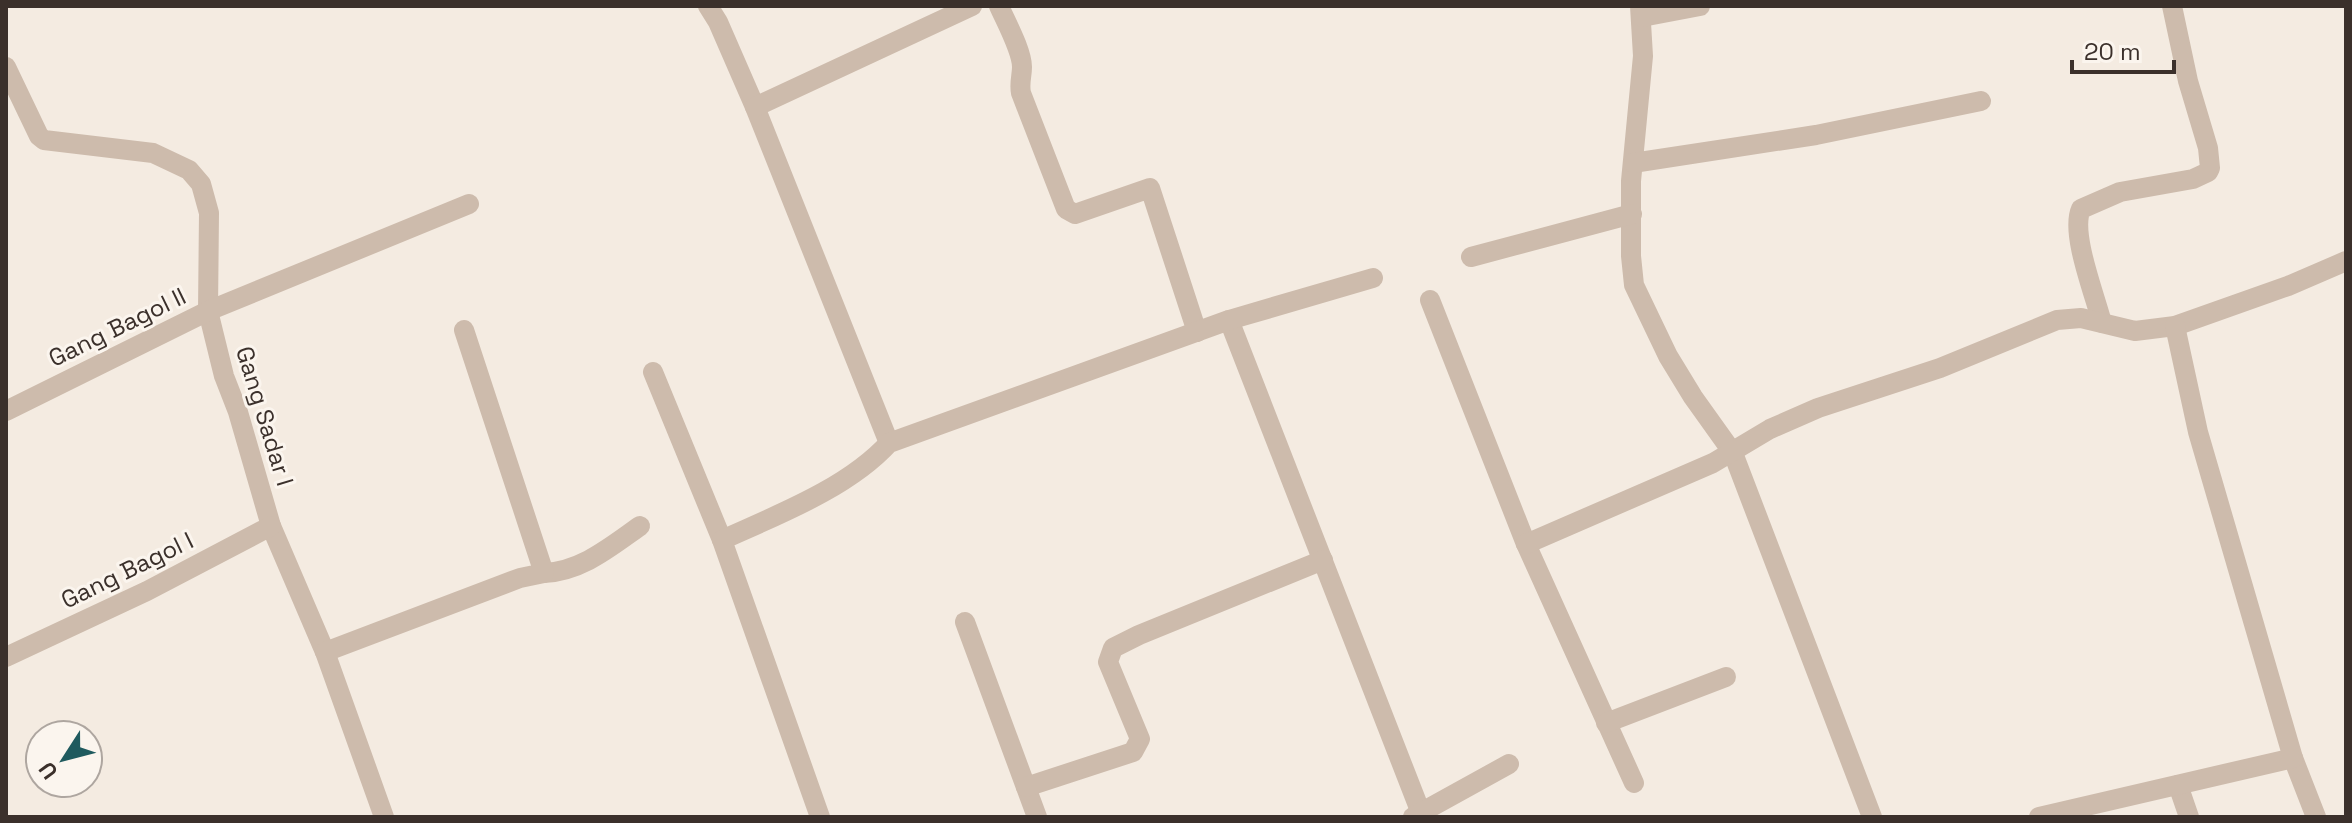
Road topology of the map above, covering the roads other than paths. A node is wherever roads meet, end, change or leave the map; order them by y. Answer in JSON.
{"nodes":[{"id":1,"x":708,"y":6,"type":"edge"},
{"id":2,"x":972,"y":6,"type":"edge"},
{"id":3,"x":999,"y":6,"type":"edge"},
{"id":4,"x":1700,"y":6,"type":"edge"},
{"id":5,"x":2172,"y":6,"type":"edge"},
{"id":6,"x":1641,"y":12,"type":"edge"},
{"id":7,"x":6,"y":67,"type":"edge"},
{"id":8,"x":1981,"y":101,"type":"dead end"},
{"id":9,"x":755,"y":107,"type":"junction"},
{"id":10,"x":1633,"y":163,"type":"junction"},
{"id":11,"x":469,"y":204,"type":"dead end"},
{"id":12,"x":1632,"y":214,"type":"junction"},
{"id":13,"x":1471,"y":257,"type":"dead end"},
{"id":14,"x":2346,"y":261,"type":"edge"},
{"id":15,"x":1373,"y":278,"type":"dead end"},
{"id":16,"x":1430,"y":300,"type":"dead end"},
{"id":17,"x":208,"y":311,"type":"junction"},
{"id":18,"x":1229,"y":320,"type":"junction"},
{"id":19,"x":2102,"y":323,"type":"junction"},
{"id":20,"x":2175,"y":326,"type":"junction"},
{"id":21,"x":464,"y":330,"type":"dead end"},
{"id":22,"x":1197,"y":332,"type":"junction"},
{"id":23,"x":653,"y":372,"type":"dead end"},
{"id":24,"x":6,"y":411,"type":"edge"},
{"id":25,"x":889,"y":443,"type":"junction"},
{"id":26,"x":1733,"y":453,"type":"junction"},
{"id":27,"x":271,"y":526,"type":"junction"},
{"id":28,"x":640,"y":526,"type":"dead end"},
{"id":29,"x":722,"y":540,"type":"junction"},
{"id":30,"x":1526,"y":544,"type":"junction"},
{"id":31,"x":1323,"y":560,"type":"junction"},
{"id":32,"x":544,"y":573,"type":"junction"},
{"id":33,"x":965,"y":622,"type":"dead end"},
{"id":34,"x":325,"y":652,"type":"junction"},
{"id":35,"x":6,"y":657,"type":"edge"},
{"id":36,"x":1726,"y":677,"type":"dead end"},
{"id":37,"x":1606,"y":723,"type":"junction"},
{"id":38,"x":2293,"y":758,"type":"junction"},
{"id":39,"x":1509,"y":764,"type":"dead end"},
{"id":40,"x":1634,"y":783,"type":"dead end"},
{"id":41,"x":2178,"y":785,"type":"junction"},
{"id":42,"x":1026,"y":787,"type":"junction"},
{"id":43,"x":1417,"y":815,"type":"edge"},
{"id":44,"x":384,"y":817,"type":"edge"},
{"id":45,"x":820,"y":817,"type":"edge"},
{"id":46,"x":1037,"y":817,"type":"edge"},
{"id":47,"x":1872,"y":817,"type":"edge"},
{"id":48,"x":2039,"y":817,"type":"edge"},
{"id":49,"x":2189,"y":817,"type":"edge"},
{"id":50,"x":2316,"y":817,"type":"edge"}],
"edges":[{"from":1,"to":9,"type":"street"},
{"from":2,"to":9,"type":"street"},
{"from":3,"to":22,"type":"street"},
{"from":4,"to":6,"type":"street"},
{"from":5,"to":19,"type":"street"},
{"from":6,"to":10,"type":"street"},
{"from":7,"to":17,"type":"street","name":"Gang Sadar I"},
{"from":8,"to":10,"type":"street"},
{"from":9,"to":25,"type":"street"},
{"from":10,"to":12,"type":"street"},
{"from":11,"to":17,"type":"street","name":"Gang Bagol II"},
{"from":12,"to":13,"type":"street"},
{"from":12,"to":26,"type":"street"},
{"from":14,"to":20,"type":"street"},
{"from":15,"to":18,"type":"street"},
{"from":16,"to":30,"type":"street"},
{"from":17,"to":24,"type":"street","name":"Gang Bagol II"},
{"from":17,"to":27,"type":"street","name":"Gang Sadar I"},
{"from":18,"to":22,"type":"street"},
{"from":18,"to":31,"type":"street"},
{"from":19,"to":20,"type":"street"},
{"from":19,"to":26,"type":"street"},
{"from":20,"to":38,"type":"street"},
{"from":21,"to":32,"type":"street"},
{"from":22,"to":25,"type":"street"},
{"from":23,"to":29,"type":"street"},
{"from":25,"to":29,"type":"street"},
{"from":26,"to":30,"type":"street"},
{"from":26,"to":47,"type":"street"},
{"from":27,"to":34,"type":"street","name":"Gang Sadar I"},
{"from":27,"to":35,"type":"street","name":"Gang Bagol I"},
{"from":28,"to":32,"type":"street"},
{"from":29,"to":45,"type":"street"},
{"from":30,"to":37,"type":"street"},
{"from":31,"to":42,"type":"street"},
{"from":31,"to":43,"type":"street"},
{"from":32,"to":34,"type":"street"},
{"from":33,"to":42,"type":"street"},
{"from":34,"to":44,"type":"street","name":"Gang Sadar I"},
{"from":36,"to":37,"type":"street"},
{"from":37,"to":40,"type":"street"},
{"from":38,"to":41,"type":"street"},
{"from":38,"to":50,"type":"street"},
{"from":39,"to":43,"type":"street"},
{"from":41,"to":48,"type":"street"},
{"from":41,"to":49,"type":"street"},
{"from":42,"to":46,"type":"street"}]}
